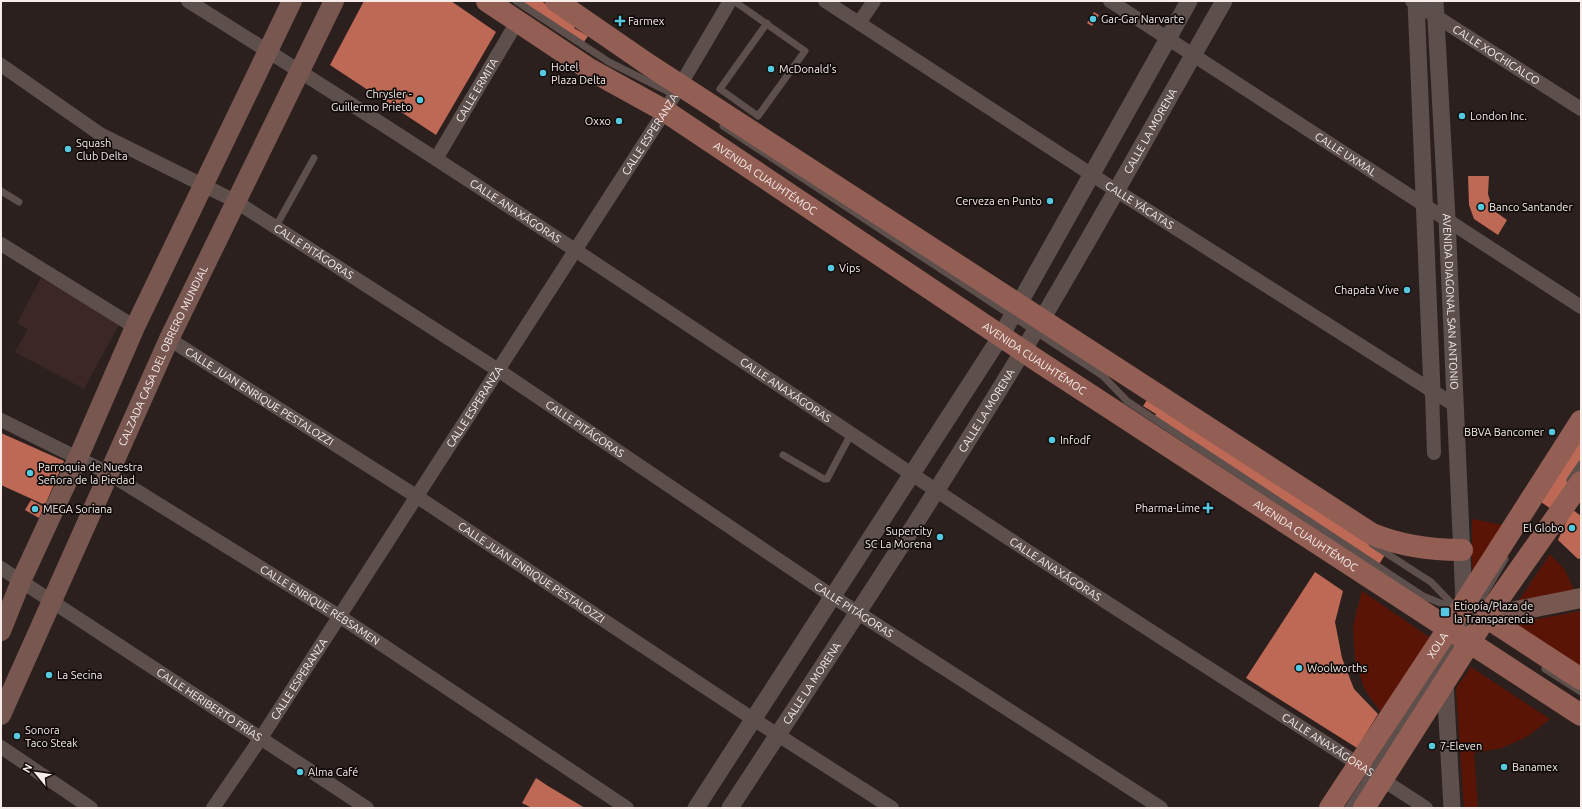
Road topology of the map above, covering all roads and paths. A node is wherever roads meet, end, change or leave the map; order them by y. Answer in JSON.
{"nodes":[{"id":1,"x":188,"y":1,"type":"edge"},
{"id":2,"x":292,"y":1,"type":"edge"},
{"id":3,"x":334,"y":1,"type":"edge"},
{"id":4,"x":487,"y":1,"type":"edge"},
{"id":5,"x":730,"y":1,"type":"edge"},
{"id":6,"x":734,"y":1,"type":"edge"},
{"id":7,"x":825,"y":1,"type":"edge"},
{"id":8,"x":874,"y":1,"type":"edge"},
{"id":9,"x":1110,"y":1,"type":"edge"},
{"id":10,"x":1189,"y":1,"type":"edge"},
{"id":11,"x":1224,"y":1,"type":"edge"},
{"id":12,"x":1415,"y":2,"type":"edge"},
{"id":13,"x":553,"y":3,"type":"edge"},
{"id":14,"x":1435,"y":9,"type":"edge"},
{"id":15,"x":517,"y":12,"type":"edge"},
{"id":16,"x":859,"y":23,"type":"junction"},
{"id":17,"x":767,"y":24,"type":"junction"},
{"id":18,"x":1168,"y":38,"type":"junction"},
{"id":19,"x":269,"y":51,"type":"junction"},
{"id":20,"x":1193,"y":55,"type":"junction"},
{"id":21,"x":1,"y":65,"type":"edge"},
{"id":22,"x":300,"y":71,"type":"junction"},
{"id":23,"x":676,"y":98,"type":"junction"},
{"id":24,"x":1581,"y":109,"type":"edge"},
{"id":25,"x":715,"y":121,"type":"dead end"},
{"id":26,"x":314,"y":158,"type":"dead end"},
{"id":27,"x":436,"y":159,"type":"junction"},
{"id":28,"x":1092,"y":175,"type":"junction"},
{"id":29,"x":203,"y":184,"type":"junction"},
{"id":30,"x":1,"y":191,"type":"edge"},
{"id":31,"x":1116,"y":191,"type":"junction"},
{"id":32,"x":234,"y":201,"type":"junction"},
{"id":33,"x":19,"y":202,"type":"dead end"},
{"id":34,"x":1424,"y":205,"type":"junction"},
{"id":35,"x":1447,"y":219,"type":"junction"},
{"id":36,"x":275,"y":228,"type":"junction"},
{"id":37,"x":1,"y":244,"type":"edge"},
{"id":38,"x":575,"y":250,"type":"junction"},
{"id":39,"x":1581,"y":307,"type":"edge"},
{"id":40,"x":1016,"y":311,"type":"junction"},
{"id":41,"x":1038,"y":326,"type":"junction"},
{"id":42,"x":135,"y":327,"type":"junction"},
{"id":43,"x":1001,"y":336,"type":"junction"},
{"id":44,"x":169,"y":339,"type":"junction"},
{"id":45,"x":1023,"y":351,"type":"junction"},
{"id":46,"x":498,"y":370,"type":"junction"},
{"id":47,"x":1103,"y":376,"type":"junction"},
{"id":48,"x":1432,"y":391,"type":"junction"},
{"id":49,"x":1456,"y":406,"type":"junction"},
{"id":50,"x":1,"y":420,"type":"edge"},
{"id":51,"x":1581,"y":420,"type":"edge"},
{"id":52,"x":850,"y":434,"type":"junction"},
{"id":53,"x":1434,"y":453,"type":"dead end"},
{"id":54,"x":783,"y":455,"type":"dead end"},
{"id":55,"x":78,"y":458,"type":"junction"},
{"id":56,"x":1581,"y":464,"type":"edge"},
{"id":57,"x":108,"y":473,"type":"junction"},
{"id":58,"x":912,"y":475,"type":"junction"},
{"id":59,"x":1572,"y":486,"type":"edge"},
{"id":60,"x":936,"y":491,"type":"junction"},
{"id":61,"x":416,"y":496,"type":"junction"},
{"id":62,"x":1534,"y":534,"type":"dead end"},
{"id":63,"x":1462,"y":550,"type":"junction"},
{"id":64,"x":1521,"y":553,"type":"dead end"},
{"id":65,"x":1508,"y":554,"type":"dead end"},
{"id":66,"x":1,"y":568,"type":"edge"},
{"id":67,"x":1507,"y":571,"type":"dead end"},
{"id":68,"x":21,"y":580,"type":"junction"},
{"id":69,"x":832,"y":596,"type":"junction"},
{"id":70,"x":1581,"y":598,"type":"edge"},
{"id":71,"x":51,"y":601,"type":"junction"},
{"id":72,"x":858,"y":612,"type":"junction"},
{"id":73,"x":339,"y":616,"type":"junction"},
{"id":74,"x":1470,"y":624,"type":"junction"},
{"id":75,"x":1,"y":631,"type":"edge"},
{"id":76,"x":1445,"y":658,"type":"junction"},
{"id":77,"x":1541,"y":666,"type":"dead end"},
{"id":78,"x":1581,"y":679,"type":"edge"},
{"id":79,"x":1444,"y":683,"type":"junction"},
{"id":80,"x":1581,"y":692,"type":"edge"},
{"id":81,"x":1,"y":715,"type":"edge"},
{"id":82,"x":1581,"y":715,"type":"edge"},
{"id":83,"x":753,"y":719,"type":"junction"},
{"id":84,"x":778,"y":735,"type":"junction"},
{"id":85,"x":260,"y":738,"type":"junction"},
{"id":86,"x":1,"y":747,"type":"edge"},
{"id":87,"x":1371,"y":772,"type":"junction"},
{"id":88,"x":91,"y":808,"type":"edge"},
{"id":89,"x":213,"y":808,"type":"edge"},
{"id":90,"x":366,"y":808,"type":"edge"},
{"id":91,"x":627,"y":808,"type":"edge"},
{"id":92,"x":696,"y":808,"type":"edge"},
{"id":93,"x":730,"y":808,"type":"edge"},
{"id":94,"x":892,"y":808,"type":"edge"},
{"id":95,"x":1161,"y":808,"type":"edge"},
{"id":96,"x":1330,"y":808,"type":"edge"},
{"id":97,"x":1348,"y":808,"type":"edge"},
{"id":98,"x":1364,"y":808,"type":"edge"},
{"id":99,"x":1426,"y":808,"type":"edge"},
{"id":100,"x":1452,"y":808,"type":"edge"}],
"edges":[{"from":1,"to":19,"type":"street","name":"CALLE ANAXÁGORAS"},
{"from":2,"to":19,"type":"main road"},
{"from":3,"to":22,"type":"main road","name":"CALZADA CASA DEL OBRERO MUNDIAL"},
{"from":4,"to":15,"type":"main road","name":"AVENIDA CUAUHTÉMOC"},
{"from":5,"to":23,"type":"street","name":"CALLE ESPERANZA"},
{"from":6,"to":17,"type":"lane"},
{"from":7,"to":16,"type":"street","name":"CALLE YÁCATAS"},
{"from":8,"to":16,"type":"street"},
{"from":9,"to":18,"type":"street","name":"CALLE UXMAL"},
{"from":10,"to":18,"type":"street"},
{"from":11,"to":20,"type":"street","name":"CALLE LA MORENA"},
{"from":12,"to":14,"type":"street","name":"CALLE XOCHICALCO"},
{"from":12,"to":34,"type":"street","name":"AVENIDA DIAGONAL SAN ANTONIO"},
{"from":13,"to":23,"type":"main road","name":"AVENIDA CUAUHTÉMOC"},
{"from":14,"to":24,"type":"street","name":"CALLE XOCHICALCO"},
{"from":14,"to":35,"type":"street","name":"AVENIDA DIAGONAL SAN ANTONIO"},
{"from":15,"to":23,"type":"main road","name":"AVENIDA CUAUHTÉMOC"},
{"from":15,"to":27,"type":"street","name":"CALLE ERMITA"},
{"from":16,"to":28,"type":"street","name":"CALLE YÁCATAS"},
{"from":17,"to":17,"type":"lane"},
{"from":18,"to":20,"type":"street","name":"CALLE UXMAL"},
{"from":18,"to":28,"type":"street"},
{"from":19,"to":22,"type":"street","name":"CALLE ANAXÁGORAS"},
{"from":19,"to":29,"type":"main road"},
{"from":20,"to":31,"type":"street","name":"CALLE LA MORENA"},
{"from":20,"to":34,"type":"street","name":"CALLE UXMAL"},
{"from":21,"to":29,"type":"street","name":"CALLE PITÁGORAS"},
{"from":22,"to":27,"type":"street","name":"CALLE ANAXÁGORAS"},
{"from":22,"to":32,"type":"main road","name":"CALZADA CASA DEL OBRERO MUNDIAL"},
{"from":23,"to":38,"type":"street","name":"CALLE ESPERANZA"},
{"from":23,"to":40,"type":"main road","name":"AVENIDA CUAUHTÉMOC"},
{"from":23,"to":43,"type":"main road","name":"AVENIDA CUAUHTÉMOC"},
{"from":25,"to":40,"type":"lane","name":"AVENIDA CUAUHTÉMOC"},
{"from":26,"to":36,"type":"lane"},
{"from":27,"to":38,"type":"street","name":"CALLE ANAXÁGORAS"},
{"from":28,"to":31,"type":"street","name":"CALLE YÁCATAS"},
{"from":28,"to":40,"type":"street"},
{"from":29,"to":32,"type":"street","name":"CALLE PITÁGORAS"},
{"from":29,"to":42,"type":"main road"},
{"from":30,"to":33,"type":"lane"},
{"from":31,"to":41,"type":"street","name":"CALLE LA MORENA"},
{"from":31,"to":48,"type":"street","name":"CALLE YÁCATAS"},
{"from":32,"to":36,"type":"street","name":"CALLE PITÁGORAS"},
{"from":32,"to":44,"type":"main road","name":"CALZADA CASA DEL OBRERO MUNDIAL"},
{"from":34,"to":35,"type":"street","name":"CALLE UXMAL"},
{"from":34,"to":48,"type":"street","name":"AVENIDA DIAGONAL SAN ANTONIO"},
{"from":35,"to":39,"type":"street","name":"CALLE UXMAL"},
{"from":35,"to":49,"type":"street","name":"AVENIDA DIAGONAL SAN ANTONIO"},
{"from":36,"to":46,"type":"street","name":"CALLE PITÁGORAS"},
{"from":37,"to":42,"type":"street"},
{"from":38,"to":46,"type":"street","name":"CALLE ESPERANZA"},
{"from":38,"to":52,"type":"street","name":"CALLE ANAXÁGORAS"},
{"from":40,"to":41,"type":"main road","name":"AVENIDA CUAUHTÉMOC"},
{"from":40,"to":43,"type":"street"},
{"from":41,"to":45,"type":"street","name":"CALLE LA MORENA"},
{"from":41,"to":47,"type":"lane","name":"AVENIDA CUAUHTÉMOC"},
{"from":41,"to":63,"type":"main road","name":"AVENIDA CUAUHTÉMOC"},
{"from":42,"to":55,"type":"main road"},
{"from":43,"to":45,"type":"main road","name":"AVENIDA CUAUHTÉMOC"},
{"from":43,"to":58,"type":"street"},
{"from":44,"to":57,"type":"main road","name":"CALZADA CASA DEL OBRERO MUNDIAL"},
{"from":44,"to":61,"type":"street","name":"CALLE JUAN ENRIQUE PESTALOZZI"},
{"from":45,"to":60,"type":"street","name":"CALLE LA MORENA"},
{"from":45,"to":74,"type":"main road","name":"AVENIDA CUAUHTÉMOC"},
{"from":46,"to":61,"type":"street","name":"CALLE ESPERANZA"},
{"from":46,"to":69,"type":"street","name":"CALLE PITÁGORAS"},
{"from":47,"to":74,"type":"lane","name":"AVENIDA CUAUHTÉMOC"},
{"from":47,"to":74,"type":"lane","name":"AVENIDA CUAUHTÉMOC"},
{"from":48,"to":49,"type":"street","name":"CALLE YÁCATAS"},
{"from":48,"to":53,"type":"street","name":"AVENIDA DIAGONAL SAN ANTONIO"},
{"from":49,"to":63,"type":"street","name":"AVENIDA DIAGONAL SAN ANTONIO"},
{"from":50,"to":55,"type":"street","name":"CALLE ENRIQUE RÉBSAMEN"},
{"from":51,"to":74,"type":"main road","name":"XOLA"},
{"from":52,"to":54,"type":"lane"},
{"from":52,"to":58,"type":"street","name":"CALLE ANAXÁGORAS"},
{"from":55,"to":57,"type":"street","name":"CALLE ENRIQUE RÉBSAMEN"},
{"from":55,"to":68,"type":"main road"},
{"from":56,"to":59,"type":"lane"},
{"from":57,"to":71,"type":"main road","name":"CALZADA CASA DEL OBRERO MUNDIAL"},
{"from":57,"to":73,"type":"street","name":"CALLE ENRIQUE RÉBSAMEN"},
{"from":58,"to":60,"type":"street","name":"CALLE ANAXÁGORAS"},
{"from":58,"to":69,"type":"street"},
{"from":59,"to":74,"type":"main road","name":"XOLA"},
{"from":60,"to":72,"type":"street","name":"CALLE LA MORENA"},
{"from":60,"to":87,"type":"street","name":"CALLE ANAXÁGORAS"},
{"from":61,"to":73,"type":"street","name":"CALLE ESPERANZA"},
{"from":61,"to":83,"type":"street","name":"CALLE JUAN ENRIQUE PESTALOZZI"},
{"from":62,"to":64,"type":"lane"},
{"from":63,"to":74,"type":"street","name":"AVENIDA DIAGONAL SAN ANTONIO"},
{"from":65,"to":74,"type":"lane"},
{"from":66,"to":68,"type":"street","name":"CALLE HERIBERTO FRÍAS"},
{"from":67,"to":74,"type":"lane"},
{"from":68,"to":71,"type":"street","name":"CALLE HERIBERTO FRÍAS"},
{"from":68,"to":75,"type":"main road"},
{"from":69,"to":72,"type":"street","name":"CALLE PITÁGORAS"},
{"from":69,"to":83,"type":"street"},
{"from":70,"to":74,"type":"main road"},
{"from":71,"to":81,"type":"main road","name":"CALZADA CASA DEL OBRERO MUNDIAL"},
{"from":71,"to":85,"type":"street","name":"CALLE HERIBERTO FRÍAS"},
{"from":72,"to":84,"type":"street","name":"CALLE LA MORENA"},
{"from":72,"to":95,"type":"street","name":"CALLE PITÁGORAS"},
{"from":73,"to":85,"type":"street","name":"CALLE ESPERANZA"},
{"from":73,"to":91,"type":"street","name":"CALLE ENRIQUE RÉBSAMEN"},
{"from":74,"to":76,"type":"street","name":"AVENIDA DIAGONAL SAN ANTONIO"},
{"from":74,"to":78,"type":"main road","name":"AVENIDA CUAUHTÉMOC"},
{"from":74,"to":79,"type":"main road","name":"XOLA"},
{"from":74,"to":82,"type":"main road","name":"AVENIDA CUAUHTÉMOC"},
{"from":74,"to":87,"type":"main road","name":"XOLA"},
{"from":76,"to":79,"type":"street","name":"AVENIDA DIAGONAL SAN ANTONIO"},
{"from":76,"to":87,"type":"lane"},
{"from":77,"to":80,"type":"lane"},
{"from":79,"to":87,"type":"main road","name":"XOLA"},
{"from":79,"to":100,"type":"street"},
{"from":83,"to":84,"type":"street","name":"CALLE JUAN ENRIQUE PESTALOZZI"},
{"from":83,"to":92,"type":"street"},
{"from":84,"to":93,"type":"street","name":"CALLE LA MORENA"},
{"from":84,"to":94,"type":"street","name":"CALLE JUAN ENRIQUE PESTALOZZI"},
{"from":85,"to":89,"type":"street","name":"CALLE ESPERANZA"},
{"from":85,"to":90,"type":"street","name":"CALLE HERIBERTO FRÍAS"},
{"from":86,"to":88,"type":"street"},
{"from":87,"to":96,"type":"main road","name":"XOLA"},
{"from":87,"to":97,"type":"lane"},
{"from":87,"to":98,"type":"main road","name":"XOLA"},
{"from":87,"to":99,"type":"street","name":"CALLE ANAXÁGORAS"}]}
